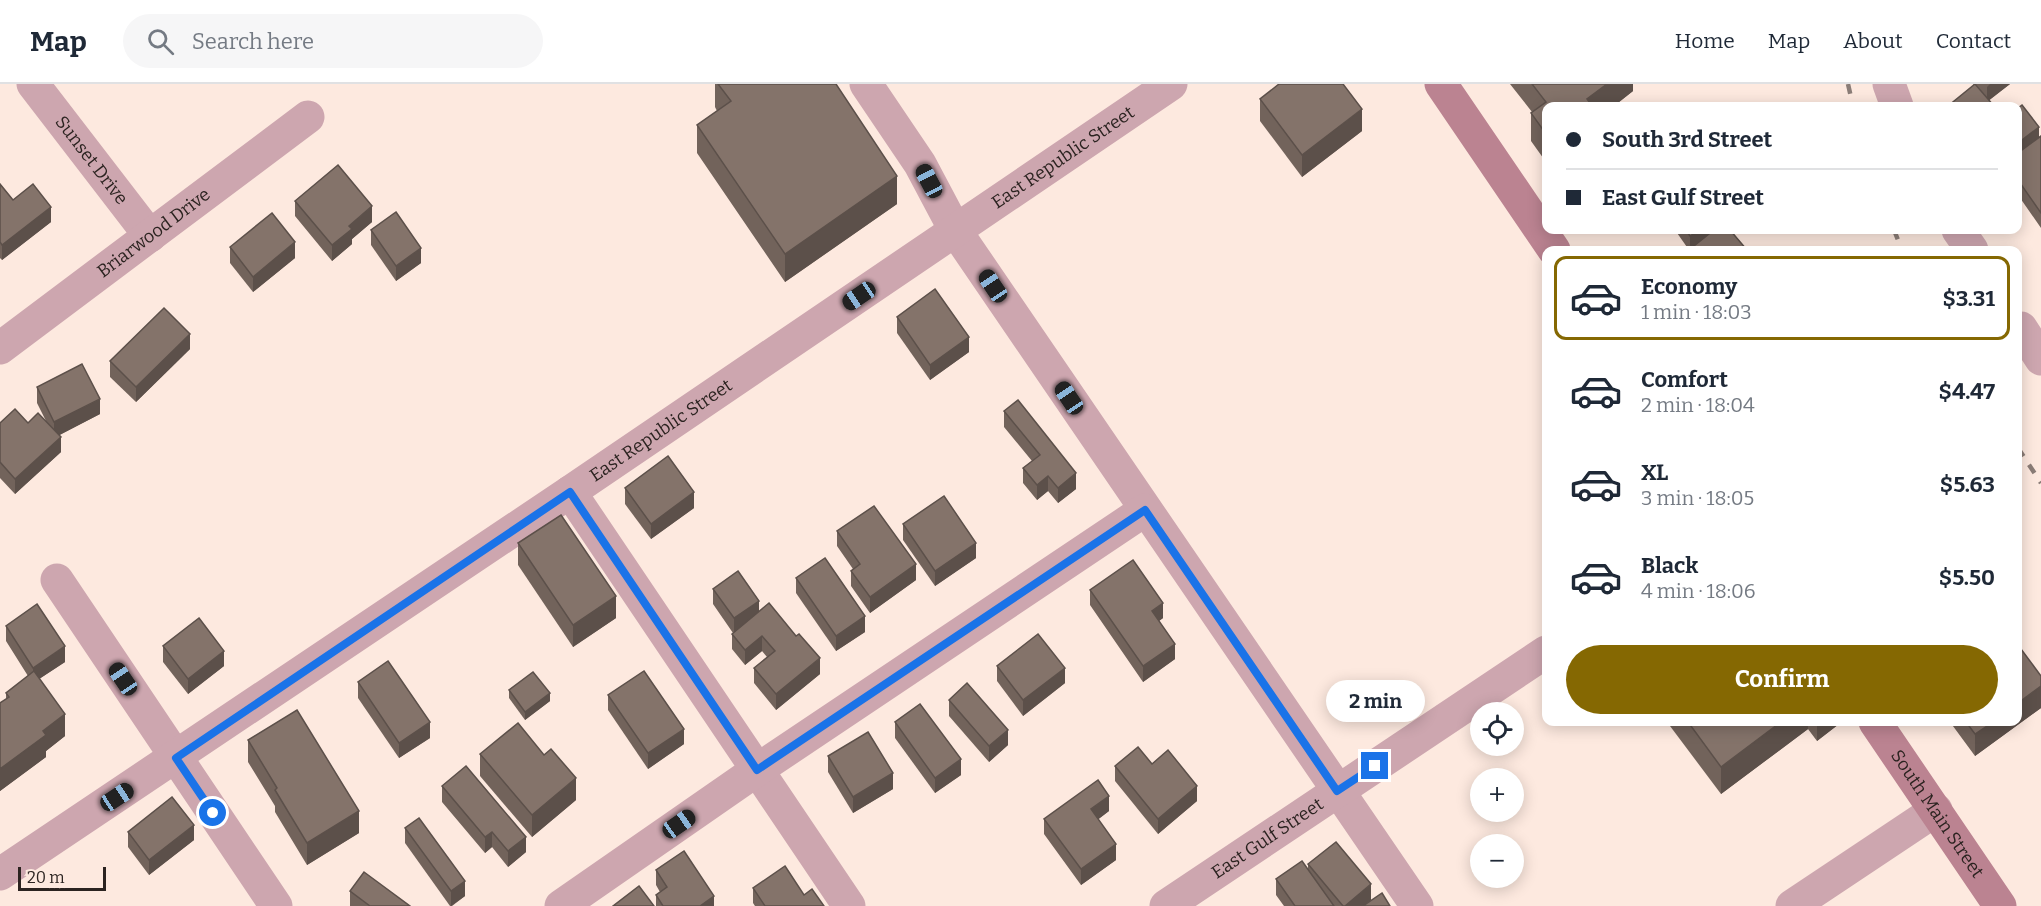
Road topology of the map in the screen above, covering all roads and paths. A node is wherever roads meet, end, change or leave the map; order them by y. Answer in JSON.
{"nodes":[{"id":1,"x":33,"y":84,"type":"edge"},
{"id":2,"x":866,"y":84,"type":"edge"},
{"id":3,"x":1171,"y":84,"type":"edge"},
{"id":4,"x":1441,"y":84,"type":"edge"},
{"id":5,"x":1890,"y":84,"type":"edge"},
{"id":6,"x":1896,"y":102,"type":"edge"},
{"id":7,"x":308,"y":117,"type":"dead end"},
{"id":8,"x":955,"y":230,"type":"junction"},
{"id":9,"x":1542,"y":232,"type":"edge"},
{"id":10,"x":150,"y":236,"type":"junction"},
{"id":11,"x":2024,"y":324,"type":"edge"},
{"id":12,"x":0,"y":348,"type":"edge"},
{"id":13,"x":2041,"y":359,"type":"edge"},
{"id":14,"x":570,"y":492,"type":"junction"},
{"id":15,"x":1145,"y":510,"type":"junction"},
{"id":16,"x":57,"y":580,"type":"dead end"},
{"id":17,"x":1542,"y":655,"type":"edge"},
{"id":18,"x":1878,"y":726,"type":"edge"},
{"id":19,"x":176,"y":758,"type":"junction"},
{"id":20,"x":757,"y":770,"type":"junction"},
{"id":21,"x":1337,"y":791,"type":"junction"},
{"id":22,"x":1936,"y":810,"type":"junction"},
{"id":23,"x":0,"y":874,"type":"edge"},
{"id":24,"x":276,"y":906,"type":"edge"},
{"id":25,"x":561,"y":906,"type":"edge"},
{"id":26,"x":849,"y":906,"type":"edge"},
{"id":27,"x":1166,"y":906,"type":"edge"},
{"id":28,"x":1417,"y":906,"type":"edge"},
{"id":29,"x":1792,"y":906,"type":"edge"},
{"id":30,"x":2000,"y":906,"type":"edge"}],
"edges":[{"from":1,"to":10,"type":"street","name":"Sunset Drive"},
{"from":2,"to":8,"type":"street"},
{"from":3,"to":8,"type":"street","name":"East Republic Street"},
{"from":4,"to":9,"type":"main road"},
{"from":5,"to":6,"type":"street"},
{"from":7,"to":10,"type":"street","name":"Briarwood Drive"},
{"from":8,"to":14,"type":"street","name":"East Republic Street"},
{"from":8,"to":15,"type":"street"},
{"from":10,"to":12,"type":"street","name":"Briarwood Drive"},
{"from":11,"to":13,"type":"street"},
{"from":14,"to":19,"type":"street","name":"East Republic Street"},
{"from":14,"to":20,"type":"street"},
{"from":15,"to":20,"type":"street"},
{"from":15,"to":21,"type":"street"},
{"from":16,"to":19,"type":"street"},
{"from":17,"to":21,"type":"street","name":"East Gulf Street"},
{"from":18,"to":22,"type":"main road","name":"South Main Street"},
{"from":19,"to":23,"type":"street","name":"East Republic Street"},
{"from":19,"to":24,"type":"street"},
{"from":20,"to":25,"type":"street"},
{"from":20,"to":26,"type":"street"},
{"from":21,"to":27,"type":"street","name":"East Gulf Street"},
{"from":21,"to":28,"type":"street"},
{"from":22,"to":29,"type":"street"},
{"from":22,"to":30,"type":"main road","name":"South Main Street"}]}
